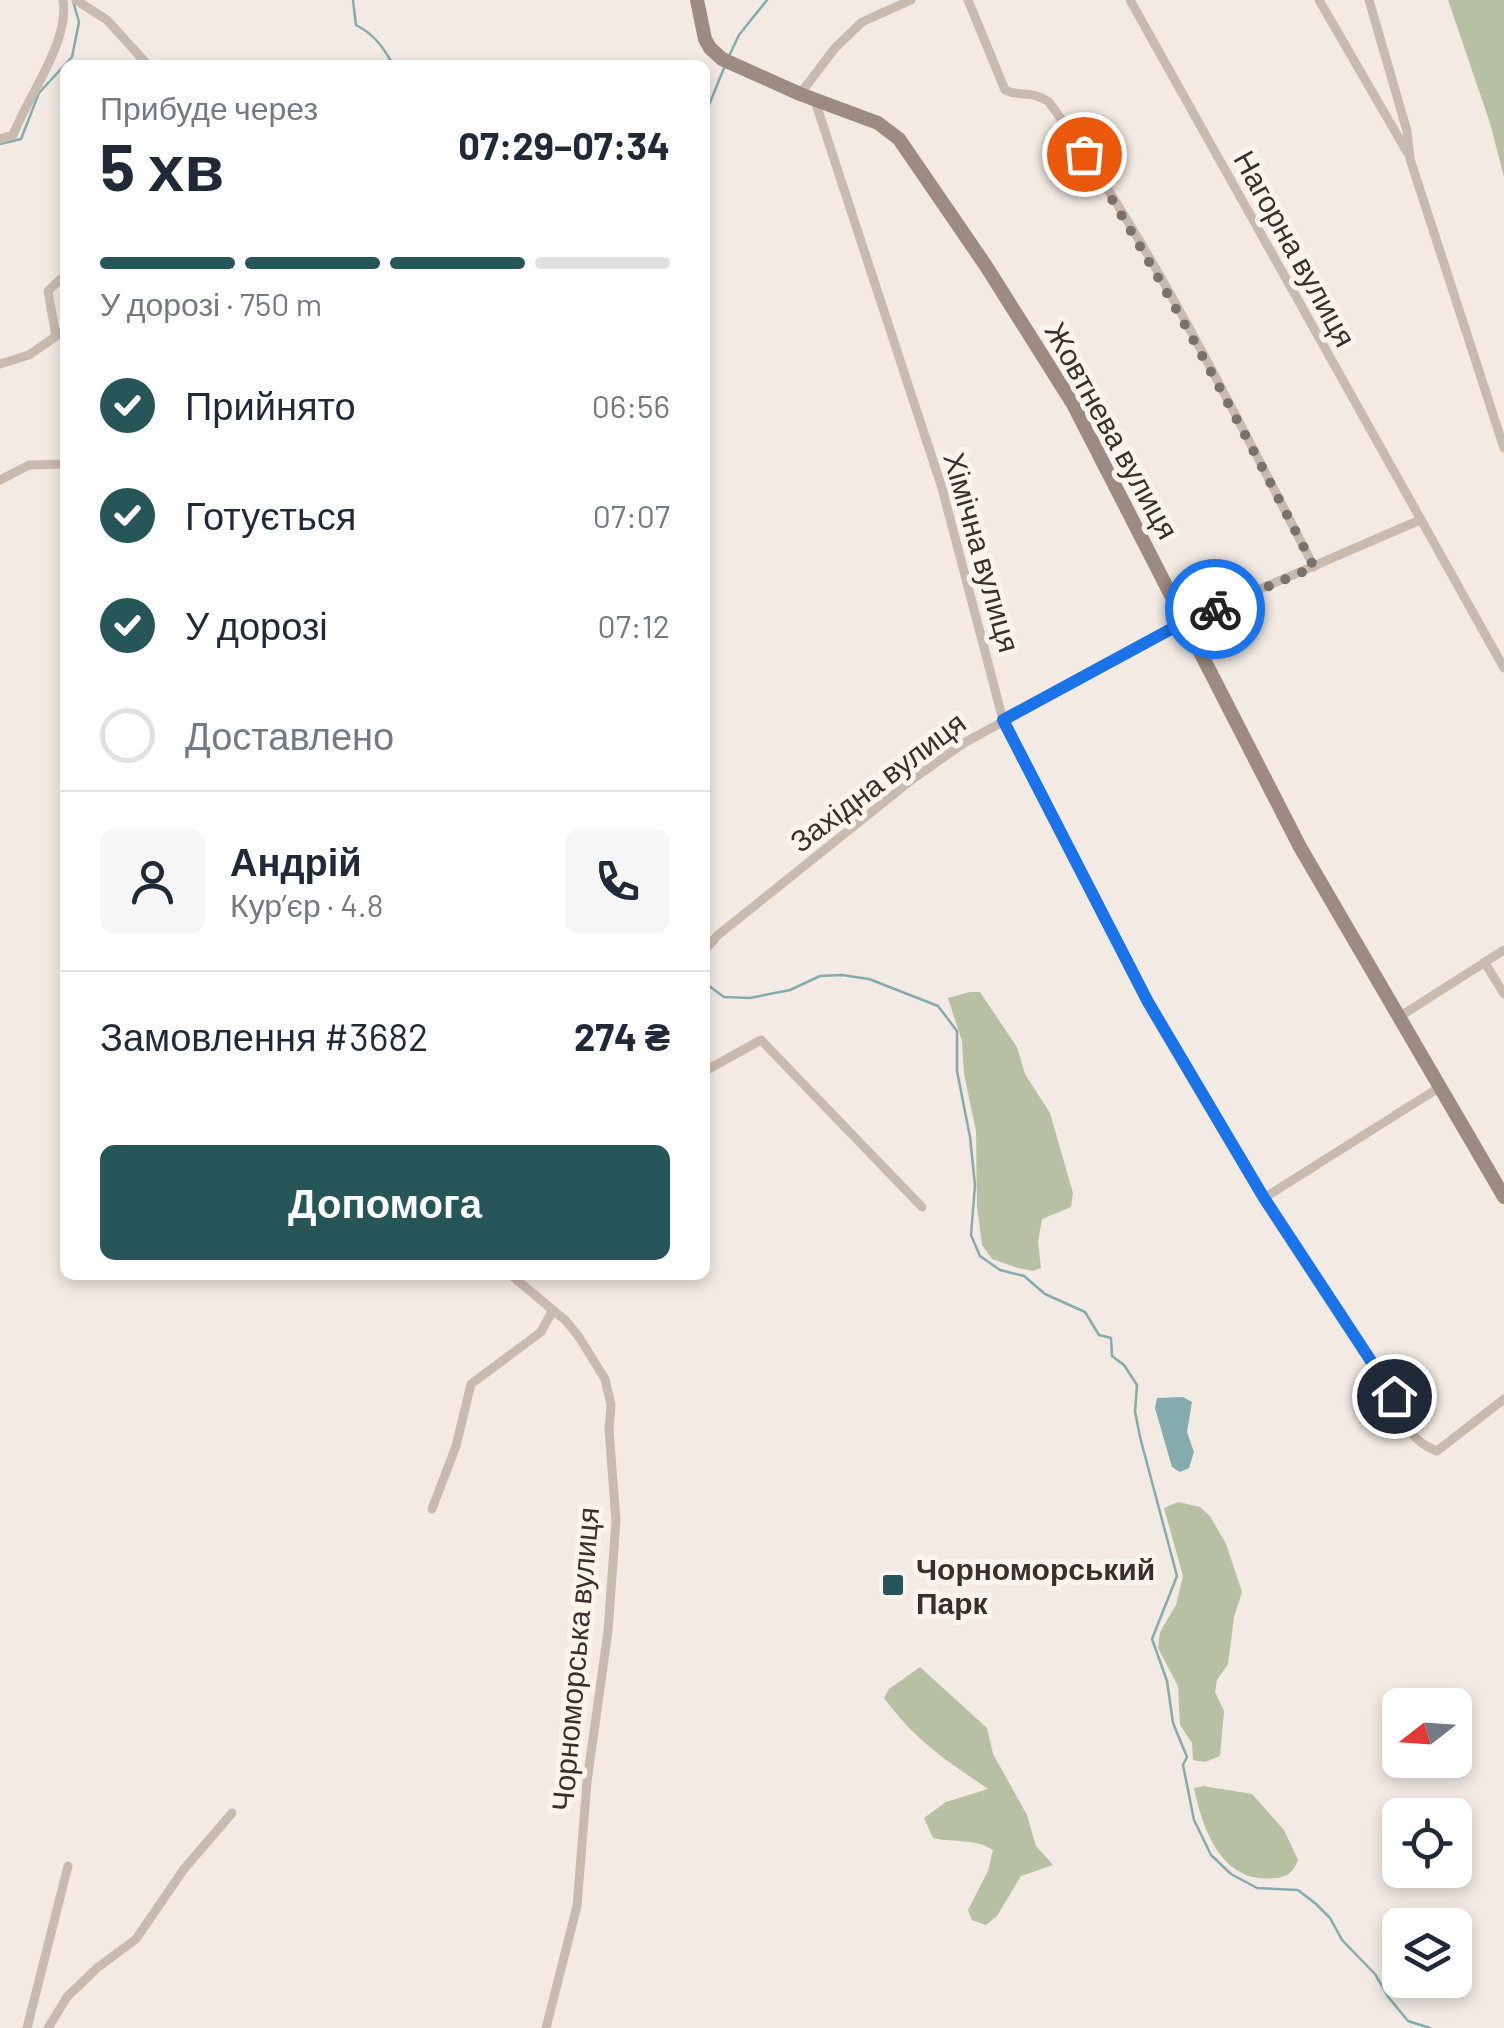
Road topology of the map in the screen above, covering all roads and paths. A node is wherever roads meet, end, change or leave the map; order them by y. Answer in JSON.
{"nodes":[{"id":1,"x":64,"y":0,"type":"edge"},
{"id":2,"x":697,"y":0,"type":"edge"},
{"id":3,"x":911,"y":0,"type":"edge"},
{"id":4,"x":968,"y":0,"type":"edge"},
{"id":5,"x":1130,"y":0,"type":"edge"},
{"id":6,"x":1319,"y":0,"type":"edge"},
{"id":7,"x":1370,"y":0,"type":"edge"},
{"id":8,"x":81,"y":3,"type":"edge"},
{"id":9,"x":143,"y":60,"type":"edge"},
{"id":10,"x":807,"y":96,"type":"junction"},
{"id":11,"x":0,"y":139,"type":"edge"},
{"id":12,"x":1410,"y":158,"type":"junction"},
{"id":13,"x":60,"y":280,"type":"edge"},
{"id":14,"x":0,"y":364,"type":"edge"},
{"id":15,"x":1504,"y":448,"type":"edge"},
{"id":16,"x":60,"y":464,"type":"edge"},
{"id":17,"x":0,"y":480,"type":"edge"},
{"id":18,"x":1420,"y":520,"type":"junction"},
{"id":19,"x":1314,"y":567,"type":"junction"},
{"id":20,"x":1184,"y":622,"type":"junction"},
{"id":21,"x":1504,"y":668,"type":"edge"},
{"id":22,"x":1003,"y":720,"type":"junction"},
{"id":23,"x":710,"y":944,"type":"edge"},
{"id":24,"x":1504,"y":950,"type":"edge"},
{"id":25,"x":1484,"y":962,"type":"junction"},
{"id":26,"x":1504,"y":994,"type":"edge"},
{"id":27,"x":1398,"y":1017,"type":"junction"},
{"id":28,"x":710,"y":1068,"type":"edge"},
{"id":29,"x":1440,"y":1088,"type":"junction"},
{"id":30,"x":1504,"y":1197,"type":"edge"},
{"id":31,"x":1264,"y":1198,"type":"junction"},
{"id":32,"x":922,"y":1207,"type":"dead end"},
{"id":33,"x":517,"y":1280,"type":"edge"},
{"id":34,"x":553,"y":1310,"type":"junction"},
{"id":35,"x":1504,"y":1399,"type":"edge"},
{"id":36,"x":432,"y":1509,"type":"dead end"},
{"id":37,"x":232,"y":1813,"type":"dead end"},
{"id":38,"x":68,"y":1866,"type":"dead end"},
{"id":39,"x":27,"y":2028,"type":"edge"},
{"id":40,"x":48,"y":2028,"type":"edge"},
{"id":41,"x":546,"y":2028,"type":"edge"}],
"edges":[{"from":1,"to":11,"type":"street"},
{"from":2,"to":10,"type":"main road","name":"Жовтнева вулиця"},
{"from":3,"to":10,"type":"street"},
{"from":4,"to":19,"type":"street"},
{"from":5,"to":18,"type":"street","name":"Нагорна вулиця"},
{"from":6,"to":12,"type":"street"},
{"from":7,"to":12,"type":"street"},
{"from":8,"to":9,"type":"street"},
{"from":10,"to":20,"type":"main road","name":"Жовтнева вулиця"},
{"from":10,"to":22,"type":"street","name":"Хімічна вулиця"},
{"from":12,"to":15,"type":"street"},
{"from":13,"to":14,"type":"street"},
{"from":16,"to":17,"type":"street"},
{"from":18,"to":19,"type":"street","name":"Західна вулиця"},
{"from":18,"to":21,"type":"street","name":"Нагорна вулиця"},
{"from":19,"to":20,"type":"street","name":"Західна вулиця"},
{"from":20,"to":22,"type":"street","name":"Західна вулиця"},
{"from":20,"to":27,"type":"main road","name":"Жовтнева вулиця"},
{"from":22,"to":23,"type":"street","name":"Західна вулиця"},
{"from":22,"to":31,"type":"street","name":"Хімічна вулиця"},
{"from":24,"to":25,"type":"street"},
{"from":25,"to":26,"type":"street"},
{"from":25,"to":27,"type":"street"},
{"from":27,"to":29,"type":"main road","name":"Жовтнева вулиця"},
{"from":28,"to":32,"type":"street"},
{"from":29,"to":30,"type":"main road","name":"Жовтнева вулиця"},
{"from":29,"to":31,"type":"street"},
{"from":31,"to":35,"type":"street","name":"Хімічна вулиця"},
{"from":33,"to":34,"type":"street","name":"Чорноморська вулиця"},
{"from":34,"to":36,"type":"street"},
{"from":34,"to":41,"type":"street","name":"Чорноморська вулиця"},
{"from":37,"to":40,"type":"street"},
{"from":38,"to":39,"type":"street"}]}
